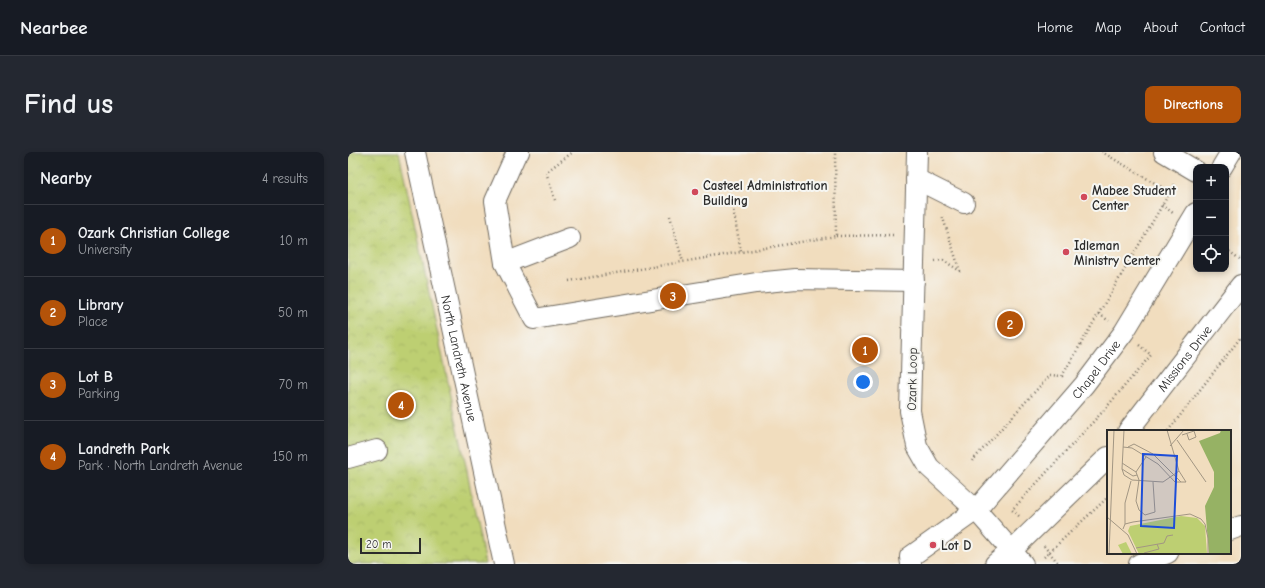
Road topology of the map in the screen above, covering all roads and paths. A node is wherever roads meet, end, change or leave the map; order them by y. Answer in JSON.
{"nodes":[{"id":1,"x":415,"y":152,"type":"edge"},
{"id":2,"x":519,"y":152,"type":"edge"},
{"id":3,"x":573,"y":152,"type":"edge"},
{"id":4,"x":835,"y":152,"type":"edge"},
{"id":5,"x":917,"y":152,"type":"edge"},
{"id":6,"x":1102,"y":152,"type":"edge"},
{"id":7,"x":1164,"y":152,"type":"edge"},
{"id":8,"x":1231,"y":152,"type":"edge"},
{"id":9,"x":1224,"y":164,"type":"edge"},
{"id":10,"x":1193,"y":169,"type":"edge"},
{"id":11,"x":916,"y":179,"type":"junction"},
{"id":12,"x":555,"y":200,"type":"dead end"},
{"id":13,"x":732,"y":203,"type":"dead end"},
{"id":14,"x":964,"y":203,"type":"dead end"},
{"id":15,"x":942,"y":215,"type":"dead end"},
{"id":16,"x":670,"y":216,"type":"dead end"},
{"id":17,"x":1193,"y":218,"type":"edge"},
{"id":18,"x":915,"y":234,"type":"junction"},
{"id":19,"x":836,"y":236,"type":"junction"},
{"id":20,"x":570,"y":238,"type":"dead end"},
{"id":21,"x":740,"y":252,"type":"junction"},
{"id":22,"x":1229,"y":252,"type":"edge"},
{"id":23,"x":1241,"y":260,"type":"edge"},
{"id":24,"x":683,"y":262,"type":"junction"},
{"id":25,"x":505,"y":263,"type":"junction"},
{"id":26,"x":914,"y":272,"type":"junction"},
{"id":27,"x":570,"y":281,"type":"dead end"},
{"id":28,"x":1241,"y":285,"type":"edge"},
{"id":29,"x":1099,"y":314,"type":"junction"},
{"id":30,"x":1124,"y":332,"type":"junction"},
{"id":31,"x":1241,"y":337,"type":"edge"},
{"id":32,"x":1129,"y":430,"type":"edge"},
{"id":33,"x":1169,"y":430,"type":"edge"},
{"id":34,"x":377,"y":450,"type":"dead end"},
{"id":35,"x":348,"y":458,"type":"edge"},
{"id":36,"x":1107,"y":458,"type":"edge"},
{"id":37,"x":972,"y":461,"type":"dead end"},
{"id":38,"x":1107,"y":498,"type":"edge"},
{"id":39,"x":976,"y":510,"type":"junction"},
{"id":40,"x":1241,"y":526,"type":"edge"},
{"id":41,"x":1231,"y":530,"type":"edge"},
{"id":42,"x":1031,"y":531,"type":"junction"},
{"id":43,"x":1049,"y":553,"type":"junction"},
{"id":44,"x":1165,"y":554,"type":"edge"},
{"id":45,"x":1017,"y":557,"type":"edge"},
{"id":46,"x":1044,"y":557,"type":"dead end"},
{"id":47,"x":504,"y":564,"type":"edge"},
{"id":48,"x":911,"y":564,"type":"edge"},
{"id":49,"x":995,"y":564,"type":"edge"},
{"id":50,"x":1059,"y":564,"type":"edge"},
{"id":51,"x":1139,"y":564,"type":"edge"}],
"edges":[{"from":1,"to":47,"type":"street","name":"North Landreth Avenue"},
{"from":2,"to":25,"type":"street"},
{"from":3,"to":12,"type":"path"},
{"from":4,"to":19,"type":"path"},
{"from":5,"to":11,"type":"street","name":"Ozark Loop"},
{"from":6,"to":29,"type":"path"},
{"from":7,"to":10,"type":"street"},
{"from":8,"to":9,"type":"street"},
{"from":11,"to":14,"type":"street"},
{"from":11,"to":18,"type":"street","name":"Ozark Loop"},
{"from":13,"to":21,"type":"path"},
{"from":15,"to":26,"type":"path"},
{"from":16,"to":24,"type":"path"},
{"from":17,"to":30,"type":"street","name":"Chapel Drive"},
{"from":18,"to":19,"type":"path"},
{"from":18,"to":26,"type":"street","name":"Ozark Loop"},
{"from":19,"to":21,"type":"path"},
{"from":20,"to":25,"type":"street"},
{"from":21,"to":24,"type":"path"},
{"from":22,"to":23,"type":"path"},
{"from":24,"to":27,"type":"path"},
{"from":25,"to":26,"type":"street"},
{"from":26,"to":39,"type":"street","name":"Ozark Loop"},
{"from":28,"to":32,"type":"street","name":"Missions Drive"},
{"from":29,"to":30,"type":"path"},
{"from":29,"to":37,"type":"path"},
{"from":30,"to":39,"type":"street","name":"Chapel Drive"},
{"from":30,"to":42,"type":"path"},
{"from":31,"to":33,"type":"path"},
{"from":34,"to":35,"type":"street"},
{"from":36,"to":42,"type":"street"},
{"from":38,"to":43,"type":"path"},
{"from":39,"to":45,"type":"street","name":"Ozark Loop"},
{"from":39,"to":48,"type":"street","name":"Chapel Drive"},
{"from":40,"to":41,"type":"street"},
{"from":42,"to":43,"type":"path"},
{"from":42,"to":45,"type":"street"},
{"from":43,"to":46,"type":"path"},
{"from":43,"to":50,"type":"path"},
{"from":44,"to":51,"type":"street"},
{"from":45,"to":49,"type":"street"}]}
